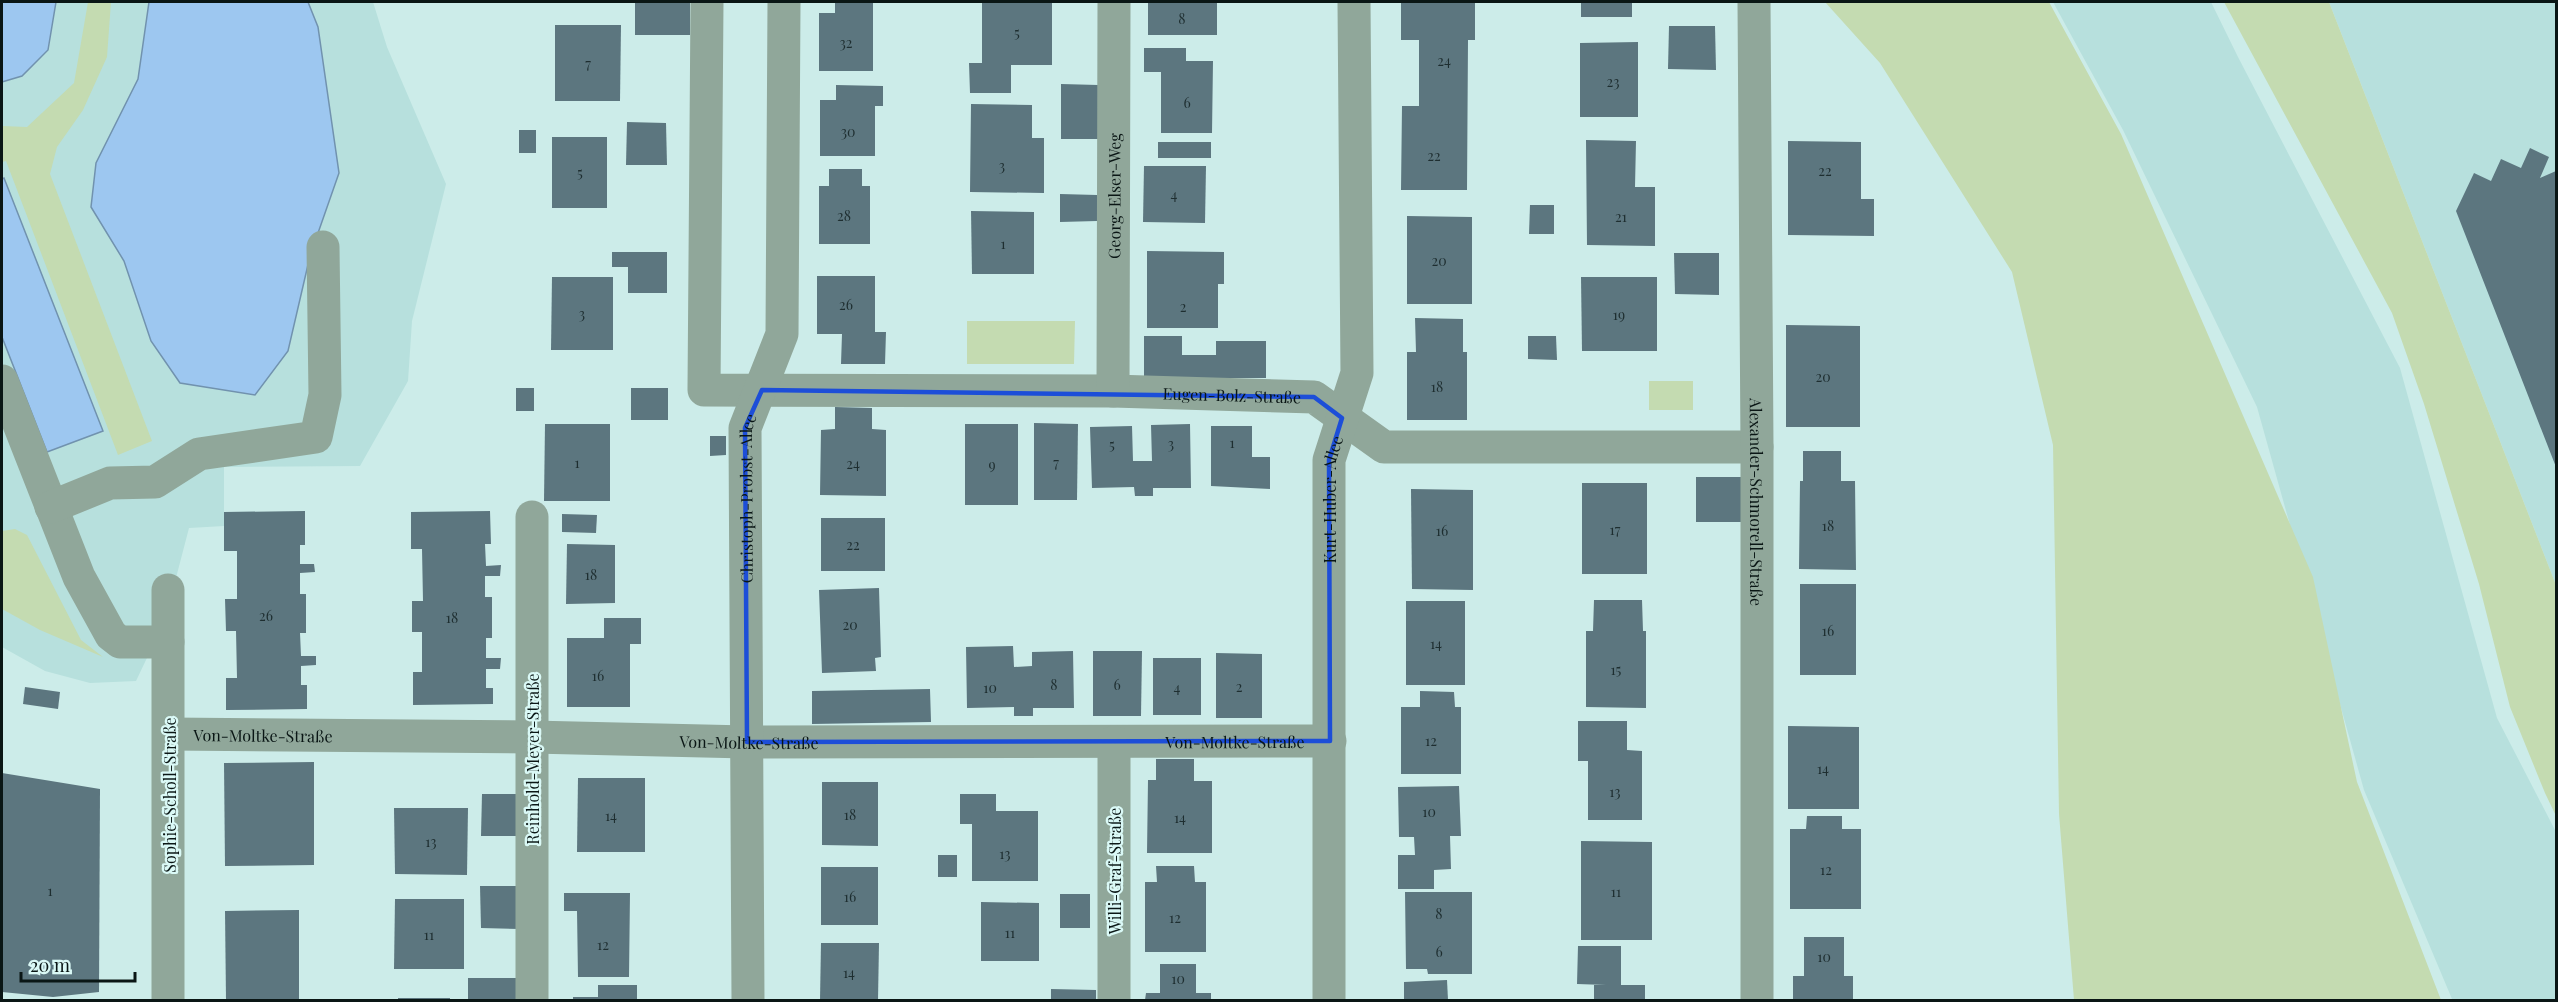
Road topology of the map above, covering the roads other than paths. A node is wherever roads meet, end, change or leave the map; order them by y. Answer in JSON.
{"nodes":[{"id":1,"x":707,"y":2,"type":"edge"},
{"id":2,"x":784,"y":2,"type":"edge"},
{"id":3,"x":1113,"y":2,"type":"edge"},
{"id":4,"x":1354,"y":2,"type":"edge"},
{"id":5,"x":1754,"y":2,"type":"edge"},
{"id":6,"x":323,"y":247,"type":"dead end"},
{"id":7,"x":2,"y":381,"type":"edge"},
{"id":8,"x":762,"y":390,"type":"junction"},
{"id":9,"x":1113,"y":391,"type":"junction"},
{"id":10,"x":1342,"y":418,"type":"junction"},
{"id":11,"x":1757,"y":447,"type":"junction"},
{"id":12,"x":51,"y":507,"type":"junction"},
{"id":13,"x":532,"y":517,"type":"dead end"},
{"id":14,"x":168,"y":590,"type":"dead end"},
{"id":15,"x":168,"y":642,"type":"junction"},
{"id":16,"x":169,"y":734,"type":"junction"},
{"id":17,"x":532,"y":736,"type":"junction"},
{"id":18,"x":1330,"y":741,"type":"junction"},
{"id":19,"x":747,"y":742,"type":"junction"},
{"id":20,"x":1114,"y":742,"type":"junction"},
{"id":21,"x":168,"y":1000,"type":"edge"},
{"id":22,"x":532,"y":1000,"type":"edge"},
{"id":23,"x":748,"y":1000,"type":"edge"},
{"id":24,"x":1114,"y":1000,"type":"edge"},
{"id":25,"x":1329,"y":1000,"type":"edge"},
{"id":26,"x":1757,"y":1000,"type":"edge"}],
"edges":[{"from":1,"to":8,"type":"street","name":"Eugen-Bolz-Straße"},
{"from":2,"to":8,"type":"street","name":"Christoph-Probst-Allee"},
{"from":3,"to":9,"type":"street","name":"Georg-Elser-Weg"},
{"from":4,"to":10,"type":"street","name":"Kurt-Huber-Allee"},
{"from":5,"to":11,"type":"street","name":"Alexander-Schmorell-Straße"},
{"from":6,"to":12,"type":"street"},
{"from":7,"to":12,"type":"street"},
{"from":8,"to":9,"type":"street","name":"Eugen-Bolz-Straße"},
{"from":8,"to":19,"type":"street","name":"Christoph-Probst-Allee"},
{"from":9,"to":10,"type":"street","name":"Eugen-Bolz-Straße"},
{"from":10,"to":11,"type":"street","name":"Eugen-Bolz-Straße"},
{"from":10,"to":18,"type":"street","name":"Kurt-Huber-Allee"},
{"from":11,"to":26,"type":"street","name":"Alexander-Schmorell-Straße"},
{"from":12,"to":15,"type":"street"},
{"from":13,"to":17,"type":"street","name":"Reinhold-Meyer-Straße"},
{"from":14,"to":15,"type":"street","name":"Sophie-Scholl-Straße"},
{"from":15,"to":16,"type":"street","name":"Sophie-Scholl-Straße"},
{"from":16,"to":17,"type":"street","name":"Von-Moltke-Straße"},
{"from":16,"to":21,"type":"street","name":"Sophie-Scholl-Straße"},
{"from":17,"to":19,"type":"street","name":"Von-Moltke-Straße"},
{"from":17,"to":22,"type":"street","name":"Reinhold-Meyer-Straße"},
{"from":18,"to":20,"type":"street","name":"Von-Moltke-Straße"},
{"from":18,"to":25,"type":"street","name":"Kurt-Huber-Allee"},
{"from":19,"to":20,"type":"street","name":"Von-Moltke-Straße"},
{"from":19,"to":23,"type":"street","name":"Christoph-Probst-Allee"},
{"from":20,"to":24,"type":"street","name":"Willi-Graf-Straße"}]}
